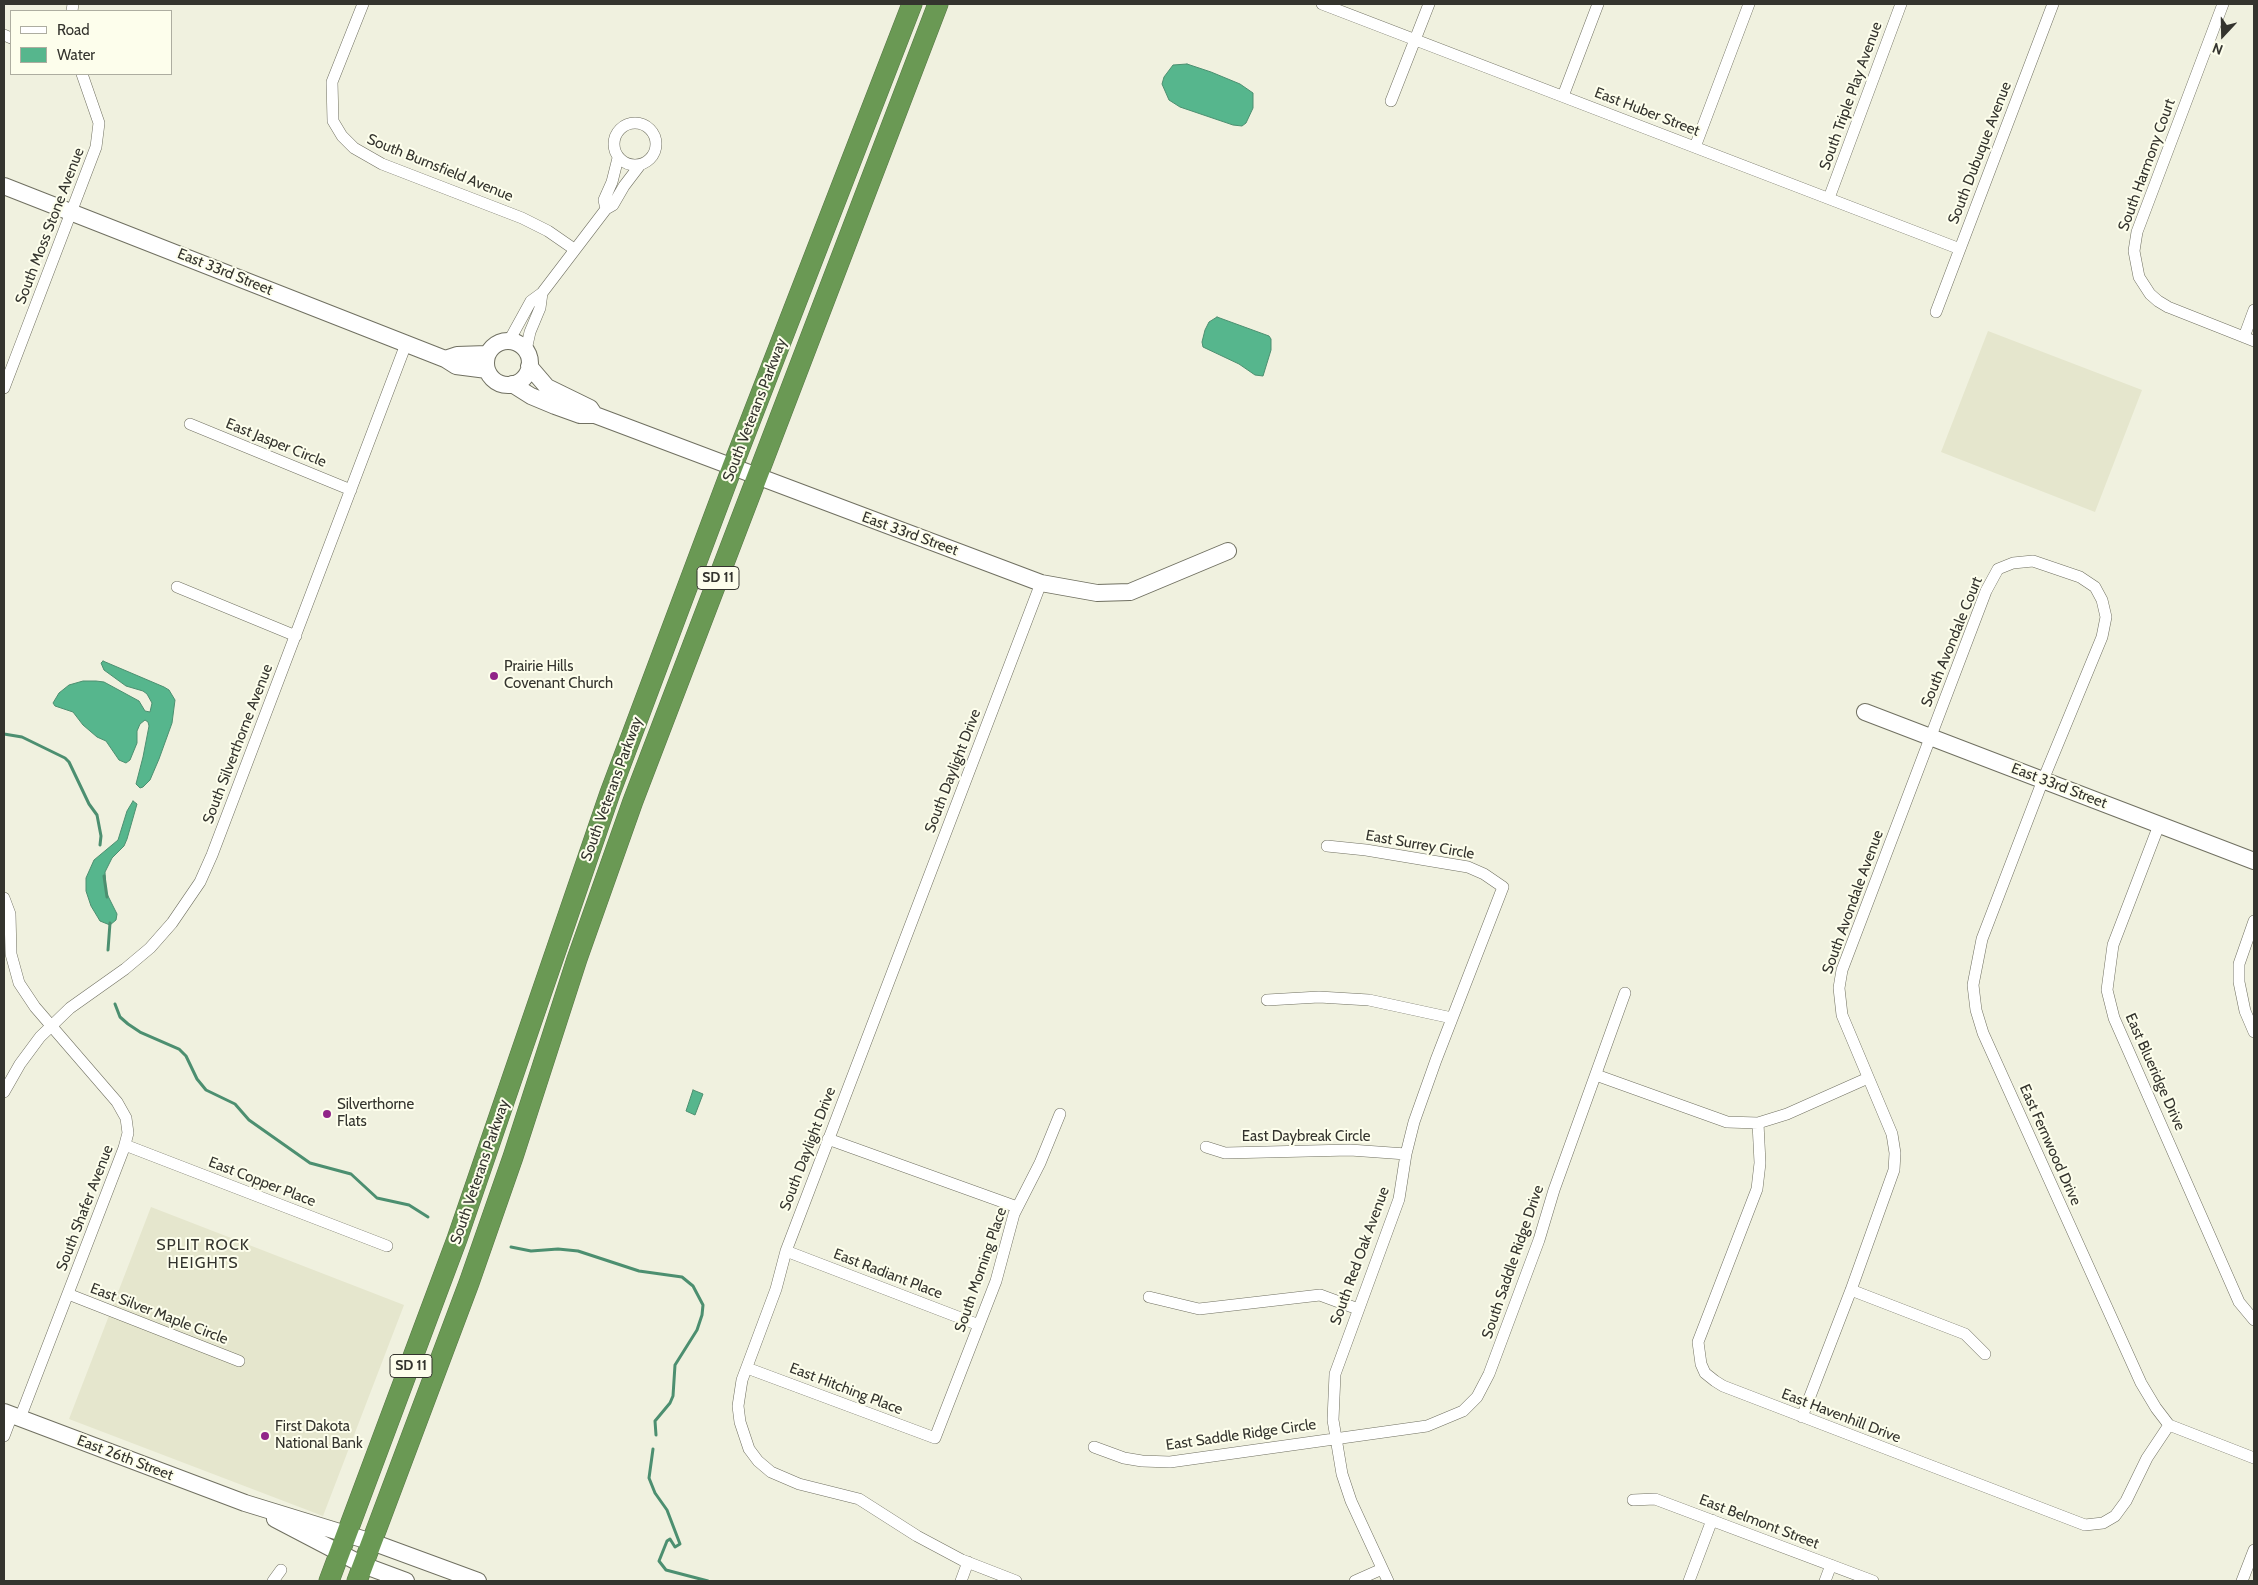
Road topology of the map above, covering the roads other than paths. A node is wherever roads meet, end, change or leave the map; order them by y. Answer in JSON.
{"nodes":[{"id":1,"x":363,"y":4,"type":"edge"},
{"id":2,"x":912,"y":4,"type":"edge"},
{"id":3,"x":938,"y":4,"type":"edge"},
{"id":4,"x":1322,"y":4,"type":"edge"},
{"id":5,"x":1429,"y":4,"type":"edge"},
{"id":6,"x":1598,"y":4,"type":"edge"},
{"id":7,"x":1749,"y":4,"type":"edge"},
{"id":8,"x":1901,"y":4,"type":"edge"},
{"id":9,"x":2053,"y":4,"type":"edge"},
{"id":10,"x":2223,"y":4,"type":"edge"},
{"id":11,"x":1415,"y":40,"type":"junction"},
{"id":12,"x":82,"y":75,"type":"edge"},
{"id":13,"x":1563,"y":96,"type":"junction"},
{"id":14,"x":1391,"y":101,"type":"dead end"},
{"id":15,"x":1695,"y":147,"type":"junction"},
{"id":16,"x":618,"y":158,"type":"junction"},
{"id":17,"x":640,"y":165,"type":"junction"},
{"id":18,"x":4,"y":186,"type":"edge"},
{"id":19,"x":1828,"y":198,"type":"junction"},
{"id":20,"x":606,"y":209,"type":"junction"},
{"id":21,"x":73,"y":212,"type":"junction"},
{"id":22,"x":574,"y":249,"type":"junction"},
{"id":23,"x":1960,"y":249,"type":"junction"},
{"id":24,"x":542,"y":293,"type":"junction"},
{"id":25,"x":2254,"y":310,"type":"edge"},
{"id":26,"x":1936,"y":312,"type":"dead end"},
{"id":27,"x":2249,"y":339,"type":"edge"},
{"id":28,"x":509,"y":341,"type":"junction"},
{"id":29,"x":406,"y":344,"type":"junction"},
{"id":30,"x":526,"y":350,"type":"junction"},
{"id":31,"x":487,"y":362,"type":"junction"},
{"id":32,"x":529,"y":366,"type":"junction"},
{"id":33,"x":512,"y":384,"type":"junction"},
{"id":34,"x":4,"y":388,"type":"edge"},
{"id":35,"x":595,"y":416,"type":"junction"},
{"id":36,"x":190,"y":424,"type":"dead end"},
{"id":37,"x":732,"y":468,"type":"junction"},
{"id":38,"x":756,"y":478,"type":"junction"},
{"id":39,"x":351,"y":490,"type":"junction"},
{"id":40,"x":1228,"y":551,"type":"dead end"},
{"id":41,"x":1040,"y":583,"type":"junction"},
{"id":42,"x":177,"y":587,"type":"dead end"},
{"id":43,"x":296,"y":636,"type":"junction"},
{"id":44,"x":1865,"y":712,"type":"dead end"},
{"id":45,"x":1930,"y":736,"type":"junction"},
{"id":46,"x":2043,"y":780,"type":"junction"},
{"id":47,"x":2159,"y":825,"type":"junction"},
{"id":48,"x":1327,"y":846,"type":"dead end"},
{"id":49,"x":2254,"y":861,"type":"edge"},
{"id":50,"x":1503,"y":887,"type":"joint"},
{"id":51,"x":4,"y":898,"type":"edge"},
{"id":52,"x":2254,"y":921,"type":"edge"},
{"id":53,"x":1625,"y":993,"type":"dead end"},
{"id":54,"x":1267,"y":1000,"type":"dead end"},
{"id":55,"x":1452,"y":1018,"type":"junction"},
{"id":56,"x":52,"y":1025,"type":"junction"},
{"id":57,"x":2254,"y":1032,"type":"edge"},
{"id":58,"x":1596,"y":1074,"type":"junction"},
{"id":59,"x":1868,"y":1078,"type":"junction"},
{"id":60,"x":4,"y":1092,"type":"edge"},
{"id":61,"x":1060,"y":1114,"type":"dead end"},
{"id":62,"x":1758,"y":1123,"type":"junction"},
{"id":63,"x":828,"y":1140,"type":"junction"},
{"id":64,"x":125,"y":1146,"type":"junction"},
{"id":65,"x":1206,"y":1147,"type":"dead end"},
{"id":66,"x":1406,"y":1154,"type":"junction"},
{"id":67,"x":1017,"y":1208,"type":"junction"},
{"id":68,"x":387,"y":1246,"type":"dead end"},
{"id":69,"x":786,"y":1251,"type":"junction"},
{"id":70,"x":1851,"y":1290,"type":"junction"},
{"id":71,"x":68,"y":1294,"type":"junction"},
{"id":72,"x":1149,"y":1296,"type":"dead end"},
{"id":73,"x":1358,"y":1309,"type":"junction"},
{"id":74,"x":2254,"y":1320,"type":"edge"},
{"id":75,"x":979,"y":1325,"type":"junction"},
{"id":76,"x":1985,"y":1354,"type":"dead end"},
{"id":77,"x":239,"y":1361,"type":"dead end"},
{"id":78,"x":747,"y":1368,"type":"junction"},
{"id":79,"x":12,"y":1415,"type":"edge"},
{"id":80,"x":1802,"y":1417,"type":"junction"},
{"id":81,"x":2169,"y":1425,"type":"junction"},
{"id":82,"x":4,"y":1436,"type":"edge"},
{"id":83,"x":935,"y":1438,"type":"joint"},
{"id":84,"x":1335,"y":1438,"type":"junction"},
{"id":85,"x":1094,"y":1447,"type":"dead end"},
{"id":86,"x":2254,"y":1458,"type":"edge"},
{"id":87,"x":1633,"y":1500,"type":"dead end"},
{"id":88,"x":1712,"y":1520,"type":"junction"},
{"id":89,"x":372,"y":1542,"type":"junction"},
{"id":90,"x":344,"y":1544,"type":"junction"},
{"id":91,"x":2254,"y":1550,"type":"edge"},
{"id":92,"x":968,"y":1562,"type":"junction"},
{"id":93,"x":1831,"y":1566,"type":"junction"},
{"id":94,"x":1382,"y":1569,"type":"junction"},
{"id":95,"x":281,"y":1570,"type":"dead end"},
{"id":96,"x":360,"y":1573,"type":"edge"},
{"id":97,"x":273,"y":1581,"type":"edge"},
{"id":98,"x":329,"y":1581,"type":"edge"},
{"id":99,"x":406,"y":1581,"type":"edge"},
{"id":100,"x":478,"y":1581,"type":"edge"},
{"id":101,"x":961,"y":1581,"type":"edge"},
{"id":102,"x":1016,"y":1581,"type":"edge"},
{"id":103,"x":1355,"y":1581,"type":"edge"},
{"id":104,"x":1388,"y":1581,"type":"edge"},
{"id":105,"x":1689,"y":1581,"type":"edge"},
{"id":106,"x":1825,"y":1581,"type":"edge"},
{"id":107,"x":1873,"y":1581,"type":"edge"},
{"id":108,"x":2242,"y":1581,"type":"edge"}],
"edges":[{"from":1,"to":22,"type":"street","name":"South Burnsfield Avenue"},
{"from":2,"to":37,"type":"highway","name":"South Veterans Parkway","number":"SD 11"},
{"from":3,"to":38,"type":"highway","name":"South Veterans Parkway","number":"SD 11"},
{"from":4,"to":11,"type":"street","name":"East Huber Street"},
{"from":5,"to":11,"type":"street"},
{"from":6,"to":13,"type":"street"},
{"from":7,"to":15,"type":"street"},
{"from":8,"to":19,"type":"street","name":"South Triple Play Avenue"},
{"from":9,"to":23,"type":"street","name":"South Dubuque Avenue"},
{"from":10,"to":27,"type":"street","name":"South Harmony Court"},
{"from":11,"to":13,"type":"street","name":"East Huber Street"},
{"from":11,"to":14,"type":"street"},
{"from":12,"to":21,"type":"street","name":"South Moss Stone Avenue"},
{"from":13,"to":15,"type":"street","name":"East Huber Street"},
{"from":15,"to":19,"type":"street","name":"East Huber Street"},
{"from":16,"to":17,"type":"street"},
{"from":16,"to":17,"type":"street"},
{"from":16,"to":20,"type":"street"},
{"from":17,"to":20,"type":"street"},
{"from":18,"to":21,"type":"street","name":"East 33rd Street"},
{"from":19,"to":23,"type":"street","name":"East Huber Street"},
{"from":20,"to":22,"type":"street"},
{"from":21,"to":29,"type":"street","name":"East 33rd Street"},
{"from":21,"to":34,"type":"street","name":"South Moss Stone Avenue"},
{"from":22,"to":24,"type":"street"},
{"from":23,"to":26,"type":"street","name":"South Dubuque Avenue"},
{"from":24,"to":28,"type":"street"},
{"from":24,"to":30,"type":"street"},
{"from":25,"to":27,"type":"street"},
{"from":28,"to":30,"type":"street"},
{"from":28,"to":31,"type":"street"},
{"from":29,"to":31,"type":"street","name":"East 33rd Street"},
{"from":29,"to":39,"type":"street","name":"South Silverthorne Avenue"},
{"from":30,"to":32,"type":"street","name":"East 33rd Street"},
{"from":31,"to":33,"type":"street","name":"East 33rd Street"},
{"from":32,"to":33,"type":"street"},
{"from":32,"to":35,"type":"street","name":"East 33rd Street"},
{"from":33,"to":35,"type":"street","name":"East 33rd Street"},
{"from":35,"to":37,"type":"street","name":"East 33rd Street"},
{"from":36,"to":39,"type":"street","name":"East Jasper Circle"},
{"from":37,"to":38,"type":"street","name":"East 33rd Street"},
{"from":37,"to":90,"type":"highway","name":"South Veterans Parkway","number":"SD 11"},
{"from":38,"to":41,"type":"street","name":"East 33rd Street"},
{"from":38,"to":89,"type":"highway","name":"South Veterans Parkway","number":"SD 11"},
{"from":39,"to":43,"type":"street","name":"South Silverthorne Avenue"},
{"from":40,"to":41,"type":"street","name":"East 33rd Street"},
{"from":41,"to":63,"type":"street","name":"South Daylight Drive"},
{"from":42,"to":43,"type":"street"},
{"from":43,"to":56,"type":"street","name":"South Silverthorne Avenue"},
{"from":44,"to":45,"type":"street","name":"East 33rd Street"},
{"from":45,"to":46,"type":"street","name":"East 33rd Street"},
{"from":45,"to":46,"type":"street","name":"South Avondale Court"},
{"from":45,"to":59,"type":"street","name":"South Avondale Avenue"},
{"from":46,"to":47,"type":"street","name":"East 33rd Street"},
{"from":46,"to":81,"type":"street","name":"East Fernwood Drive"},
{"from":47,"to":49,"type":"street","name":"East 33rd Street"},
{"from":47,"to":74,"type":"street","name":"East Blueridge Drive"},
{"from":48,"to":50,"type":"street","name":"East Surrey Circle"},
{"from":50,"to":55,"type":"street","name":"South Red Oak Avenue"},
{"from":51,"to":56,"type":"street","name":"South Shafer Avenue"},
{"from":52,"to":57,"type":"street"},
{"from":53,"to":58,"type":"street","name":"South Saddle Ridge Drive"},
{"from":54,"to":55,"type":"street"},
{"from":55,"to":66,"type":"street","name":"South Red Oak Avenue"},
{"from":56,"to":60,"type":"street","name":"South Silverthorne Avenue"},
{"from":56,"to":64,"type":"street","name":"South Shafer Avenue"},
{"from":58,"to":62,"type":"street"},
{"from":58,"to":84,"type":"street","name":"South Saddle Ridge Drive"},
{"from":59,"to":62,"type":"street"},
{"from":59,"to":70,"type":"street","name":"South Avondale Avenue"},
{"from":61,"to":67,"type":"street","name":"South Morning Place"},
{"from":62,"to":80,"type":"street","name":"East Havenhill Drive"},
{"from":63,"to":67,"type":"street"},
{"from":63,"to":69,"type":"street","name":"South Daylight Drive"},
{"from":64,"to":68,"type":"street","name":"East Copper Place"},
{"from":64,"to":71,"type":"street","name":"South Shafer Avenue"},
{"from":65,"to":66,"type":"street","name":"East Daybreak Circle"},
{"from":66,"to":73,"type":"street","name":"South Red Oak Avenue"},
{"from":67,"to":75,"type":"street","name":"South Morning Place"},
{"from":69,"to":75,"type":"street","name":"East Radiant Place"},
{"from":69,"to":78,"type":"street","name":"South Daylight Drive"},
{"from":70,"to":76,"type":"street"},
{"from":70,"to":80,"type":"street","name":"South Avondale Avenue"},
{"from":71,"to":77,"type":"street","name":"East Silver Maple Circle"},
{"from":71,"to":79,"type":"street","name":"South Shafer Avenue"},
{"from":72,"to":73,"type":"street"},
{"from":73,"to":84,"type":"street","name":"South Red Oak Avenue"},
{"from":75,"to":83,"type":"street","name":"South Morning Place"},
{"from":78,"to":83,"type":"street","name":"East Hitching Place"},
{"from":78,"to":92,"type":"street","name":"South Daylight Drive"},
{"from":79,"to":82,"type":"street","name":"South Shafer Avenue"},
{"from":79,"to":90,"type":"street","name":"East 26th Street"},
{"from":80,"to":81,"type":"street","name":"East Havenhill Drive"},
{"from":81,"to":86,"type":"street"},
{"from":84,"to":85,"type":"street","name":"East Saddle Ridge Circle"},
{"from":84,"to":94,"type":"street","name":"South Red Oak Avenue"},
{"from":87,"to":88,"type":"street","name":"East Belmont Street"},
{"from":88,"to":93,"type":"street","name":"East Belmont Street"},
{"from":88,"to":105,"type":"street"},
{"from":89,"to":90,"type":"street","name":"East 26th Street"},
{"from":89,"to":96,"type":"highway","name":"South Veterans Parkway","number":"SD 11"},
{"from":89,"to":100,"type":"street","name":"East 26th Street"},
{"from":90,"to":96,"type":"street","name":"East 26th Street"},
{"from":90,"to":98,"type":"highway","name":"South Veterans Parkway","number":"SD 11"},
{"from":91,"to":108,"type":"street"},
{"from":92,"to":101,"type":"street"},
{"from":92,"to":102,"type":"street","name":"South Daylight Drive"},
{"from":93,"to":106,"type":"street"},
{"from":93,"to":107,"type":"street","name":"East Belmont Street"},
{"from":94,"to":103,"type":"street"},
{"from":94,"to":104,"type":"street","name":"South Red Oak Avenue"},
{"from":95,"to":97,"type":"street"},
{"from":96,"to":99,"type":"street","name":"East 26th Street"}]}
